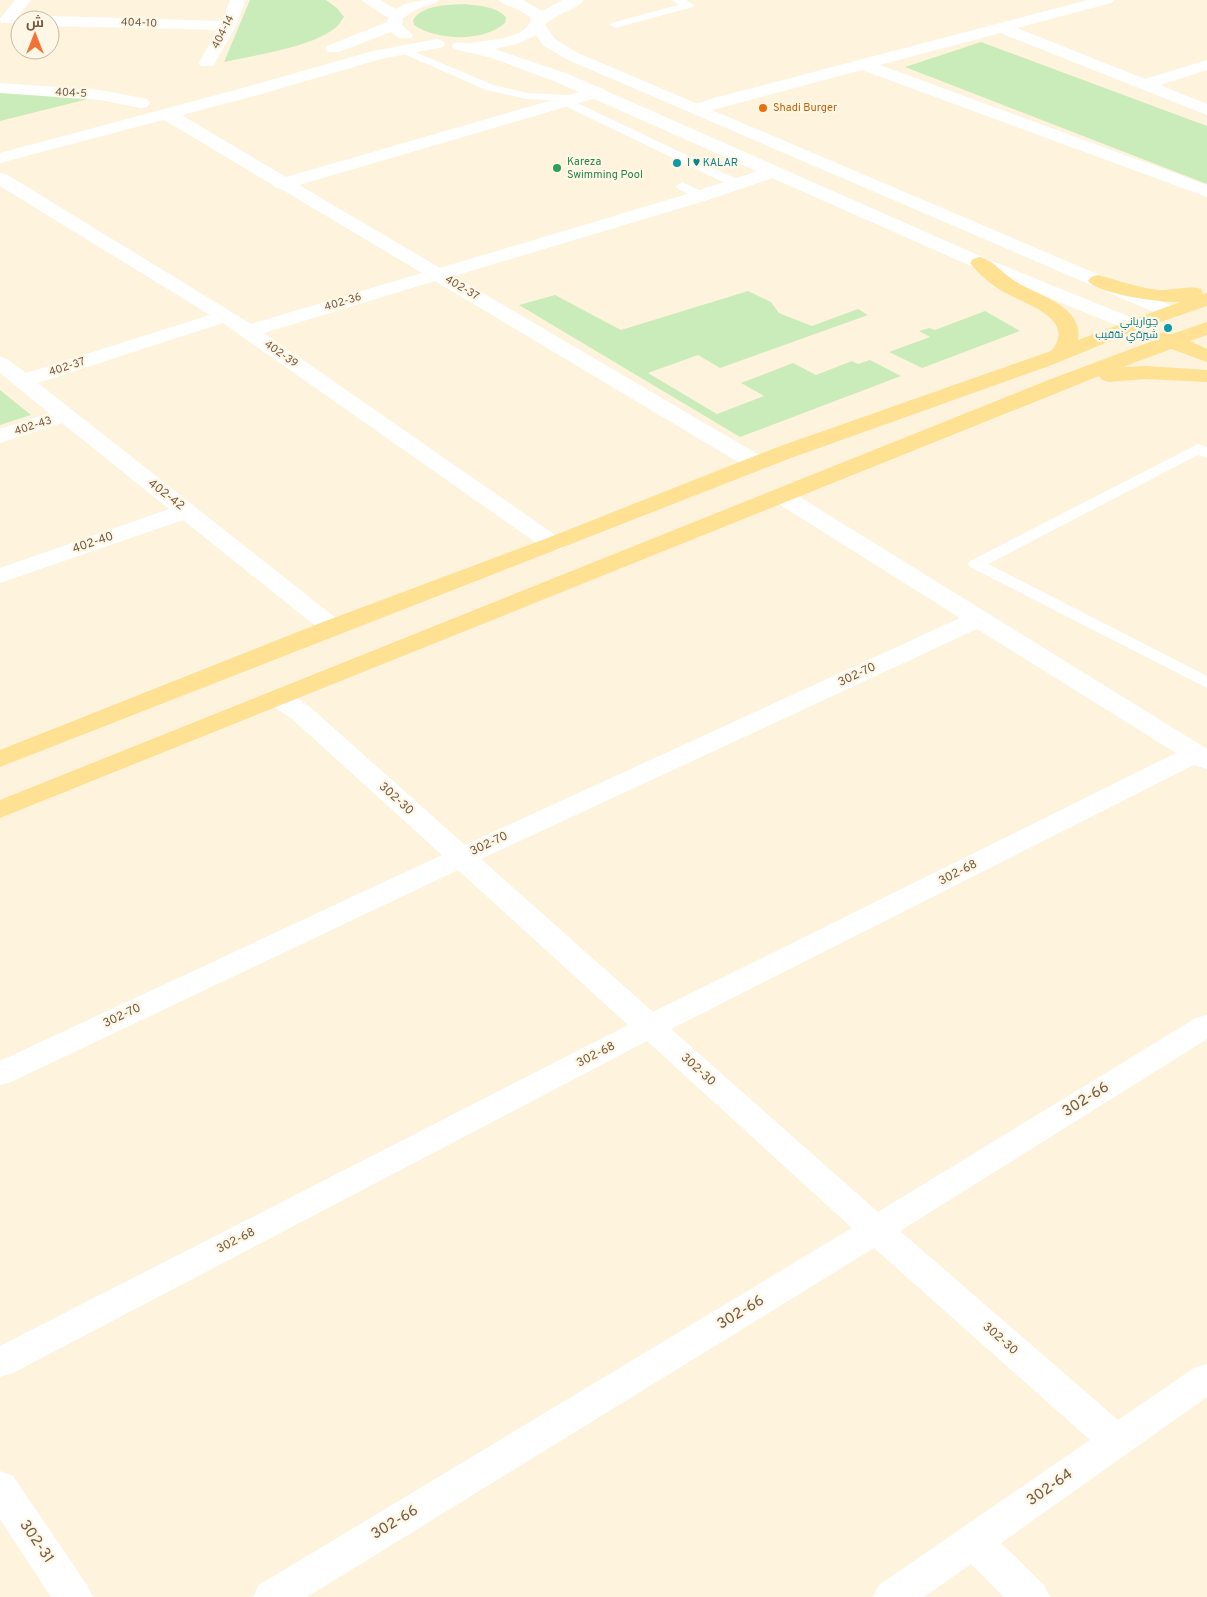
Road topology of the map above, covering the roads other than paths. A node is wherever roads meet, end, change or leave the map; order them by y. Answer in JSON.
{"nodes":[{"id":1,"x":23,"y":0,"type":"edge"},
{"id":2,"x":238,"y":0,"type":"edge"},
{"id":3,"x":369,"y":0,"type":"edge"},
{"id":4,"x":430,"y":0,"type":"edge"},
{"id":5,"x":507,"y":0,"type":"edge"},
{"id":6,"x":576,"y":0,"type":"edge"},
{"id":7,"x":677,"y":0,"type":"edge"},
{"id":8,"x":1106,"y":0,"type":"edge"},
{"id":9,"x":9,"y":20,"type":"edge"},
{"id":10,"x":395,"y":20,"type":"junction"},
{"id":11,"x":60,"y":21,"type":"edge"},
{"id":12,"x":538,"y":23,"type":"junction"},
{"id":13,"x":615,"y":25,"type":"dead end"},
{"id":14,"x":228,"y":26,"type":"junction"},
{"id":15,"x":1002,"y":28,"type":"junction"},
{"id":16,"x":437,"y":44,"type":"junction"},
{"id":17,"x":460,"y":46,"type":"junction"},
{"id":18,"x":401,"y":49,"type":"junction"},
{"id":19,"x":315,"y":54,"type":"dead end"},
{"id":20,"x":207,"y":63,"type":"dead end"},
{"id":21,"x":864,"y":64,"type":"junction"},
{"id":22,"x":1207,"y":65,"type":"edge"},
{"id":23,"x":1144,"y":85,"type":"junction"},
{"id":24,"x":0,"y":88,"type":"edge"},
{"id":25,"x":596,"y":92,"type":"junction"},
{"id":26,"x":572,"y":100,"type":"junction"},
{"id":27,"x":141,"y":103,"type":"junction"},
{"id":28,"x":163,"y":106,"type":"junction"},
{"id":29,"x":698,"y":109,"type":"junction"},
{"id":30,"x":1207,"y":110,"type":"edge"},
{"id":31,"x":70,"y":124,"type":"junction"},
{"id":32,"x":87,"y":134,"type":"junction"},
{"id":33,"x":0,"y":143,"type":"edge"},
{"id":34,"x":0,"y":158,"type":"edge"},
{"id":35,"x":773,"y":172,"type":"junction"},
{"id":36,"x":0,"y":178,"type":"edge"},
{"id":37,"x":282,"y":184,"type":"junction"},
{"id":38,"x":736,"y":184,"type":"junction"},
{"id":39,"x":682,"y":186,"type":"dead end"},
{"id":40,"x":1207,"y":191,"type":"edge"},
{"id":41,"x":701,"y":196,"type":"junction"},
{"id":42,"x":980,"y":263,"type":"junction"},
{"id":43,"x":438,"y":274,"type":"junction"},
{"id":44,"x":1098,"y":281,"type":"junction"},
{"id":45,"x":1207,"y":288,"type":"edge"},
{"id":46,"x":1207,"y":299,"type":"edge"},
{"id":47,"x":1170,"y":312,"type":"junction"},
{"id":48,"x":226,"y":316,"type":"junction"},
{"id":49,"x":1132,"y":325,"type":"junction"},
{"id":50,"x":1207,"y":327,"type":"edge"},
{"id":51,"x":248,"y":330,"type":"junction"},
{"id":52,"x":1174,"y":342,"type":"junction"},
{"id":53,"x":1058,"y":356,"type":"junction"},
{"id":54,"x":1207,"y":356,"type":"edge"},
{"id":55,"x":0,"y":363,"type":"edge"},
{"id":56,"x":1207,"y":376,"type":"edge"},
{"id":57,"x":23,"y":381,"type":"junction"},
{"id":58,"x":1031,"y":395,"type":"junction"},
{"id":59,"x":65,"y":415,"type":"junction"},
{"id":60,"x":0,"y":436,"type":"edge"},
{"id":61,"x":1207,"y":452,"type":"edge"},
{"id":62,"x":756,"y":463,"type":"junction"},
{"id":63,"x":782,"y":496,"type":"junction"},
{"id":64,"x":186,"y":511,"type":"junction"},
{"id":65,"x":553,"y":544,"type":"junction"},
{"id":66,"x":0,"y":576,"type":"edge"},
{"id":67,"x":980,"y":618,"type":"junction"},
{"id":68,"x":332,"y":627,"type":"junction"},
{"id":69,"x":1207,"y":683,"type":"edge"},
{"id":70,"x":279,"y":698,"type":"junction"},
{"id":71,"x":1201,"y":757,"type":"edge"},
{"id":72,"x":0,"y":759,"type":"edge"},
{"id":73,"x":0,"y":810,"type":"edge"},
{"id":74,"x":460,"y":857,"type":"junction"},
{"id":75,"x":1207,"y":1025,"type":"edge"},
{"id":76,"x":649,"y":1027,"type":"junction"},
{"id":77,"x":0,"y":1074,"type":"edge"},
{"id":78,"x":876,"y":1230,"type":"junction"},
{"id":79,"x":0,"y":1363,"type":"edge"},
{"id":80,"x":1207,"y":1378,"type":"edge"},
{"id":81,"x":1117,"y":1441,"type":"junction"},
{"id":82,"x":0,"y":1487,"type":"edge"},
{"id":83,"x":973,"y":1541,"type":"junction"},
{"id":84,"x":73,"y":1597,"type":"edge"},
{"id":85,"x":273,"y":1597,"type":"edge"},
{"id":86,"x":893,"y":1597,"type":"edge"},
{"id":87,"x":1030,"y":1597,"type":"edge"}],
"edges":[{"from":1,"to":9,"type":"street"},
{"from":2,"to":14,"type":"street","name":"404-14"},
{"from":3,"to":10,"type":"street"},
{"from":4,"to":10,"type":"street"},
{"from":5,"to":12,"type":"street"},
{"from":6,"to":12,"type":"street"},
{"from":7,"to":13,"type":"lane"},
{"from":8,"to":15,"type":"street"},
{"from":10,"to":16,"type":"street"},
{"from":10,"to":19,"type":"street"},
{"from":11,"to":14,"type":"street","name":"404-10"},
{"from":12,"to":17,"type":"street"},
{"from":12,"to":29,"type":"street"},
{"from":14,"to":20,"type":"street","name":"404-14"},
{"from":15,"to":21,"type":"street"},
{"from":15,"to":23,"type":"street"},
{"from":16,"to":17,"type":"street"},
{"from":16,"to":18,"type":"street"},
{"from":17,"to":25,"type":"street"},
{"from":18,"to":26,"type":"lane"},
{"from":18,"to":28,"type":"street"},
{"from":21,"to":29,"type":"street"},
{"from":21,"to":40,"type":"street"},
{"from":22,"to":23,"type":"street"},
{"from":23,"to":30,"type":"street"},
{"from":24,"to":27,"type":"street","name":"404-5"},
{"from":25,"to":26,"type":"street"},
{"from":25,"to":35,"type":"street"},
{"from":26,"to":37,"type":"street"},
{"from":26,"to":38,"type":"lane"},
{"from":27,"to":28,"type":"street"},
{"from":27,"to":31,"type":"street"},
{"from":28,"to":32,"type":"street"},
{"from":28,"to":37,"type":"street","name":"402-37"},
{"from":29,"to":44,"type":"street"},
{"from":31,"to":32,"type":"street"},
{"from":31,"to":33,"type":"street"},
{"from":32,"to":34,"type":"street"},
{"from":35,"to":38,"type":"street","name":"402-36"},
{"from":35,"to":42,"type":"street"},
{"from":36,"to":48,"type":"street","name":"402-39"},
{"from":37,"to":43,"type":"street","name":"402-37"},
{"from":38,"to":41,"type":"street","name":"402-36"},
{"from":39,"to":41,"type":"lane"},
{"from":41,"to":43,"type":"street","name":"402-36"},
{"from":42,"to":49,"type":"street"},
{"from":42,"to":53,"type":"main road"},
{"from":43,"to":51,"type":"street","name":"402-36"},
{"from":43,"to":62,"type":"street","name":"402-37"},
{"from":44,"to":45,"type":"main road"},
{"from":44,"to":47,"type":"street"},
{"from":46,"to":47,"type":"main road"},
{"from":47,"to":49,"type":"main road"},
{"from":47,"to":50,"type":"main road"},
{"from":48,"to":51,"type":"street","name":"402-39"},
{"from":48,"to":57,"type":"street","name":"402-37"},
{"from":49,"to":52,"type":"main road"},
{"from":49,"to":53,"type":"main road"},
{"from":50,"to":52,"type":"main road"},
{"from":51,"to":65,"type":"street","name":"402-39"},
{"from":52,"to":54,"type":"main road"},
{"from":52,"to":58,"type":"main road"},
{"from":53,"to":62,"type":"main road"},
{"from":55,"to":57,"type":"street","name":"402-42"},
{"from":56,"to":58,"type":"main road"},
{"from":57,"to":59,"type":"street","name":"402-42"},
{"from":58,"to":63,"type":"main road"},
{"from":59,"to":60,"type":"street","name":"402-43"},
{"from":59,"to":64,"type":"street","name":"402-42"},
{"from":61,"to":69,"type":"lane"},
{"from":62,"to":65,"type":"main road"},
{"from":63,"to":67,"type":"street"},
{"from":63,"to":70,"type":"main road"},
{"from":64,"to":66,"type":"street","name":"402-40"},
{"from":64,"to":68,"type":"street","name":"402-42"},
{"from":65,"to":68,"type":"main road"},
{"from":67,"to":71,"type":"street"},
{"from":67,"to":74,"type":"street","name":"302-70"},
{"from":68,"to":72,"type":"main road"},
{"from":70,"to":73,"type":"main road"},
{"from":70,"to":74,"type":"street","name":"302-30"},
{"from":71,"to":76,"type":"street","name":"302-68"},
{"from":74,"to":76,"type":"street","name":"302-30"},
{"from":74,"to":77,"type":"street","name":"302-70"},
{"from":75,"to":78,"type":"street","name":"302-66"},
{"from":76,"to":78,"type":"street","name":"302-30"},
{"from":76,"to":79,"type":"street","name":"302-68"},
{"from":78,"to":81,"type":"street","name":"302-30"},
{"from":78,"to":85,"type":"street","name":"302-66"},
{"from":80,"to":81,"type":"street","name":"302-64"},
{"from":81,"to":83,"type":"street","name":"302-64"},
{"from":82,"to":84,"type":"street","name":"302-31"},
{"from":83,"to":86,"type":"street","name":"302-64"},
{"from":83,"to":87,"type":"street"}]}
